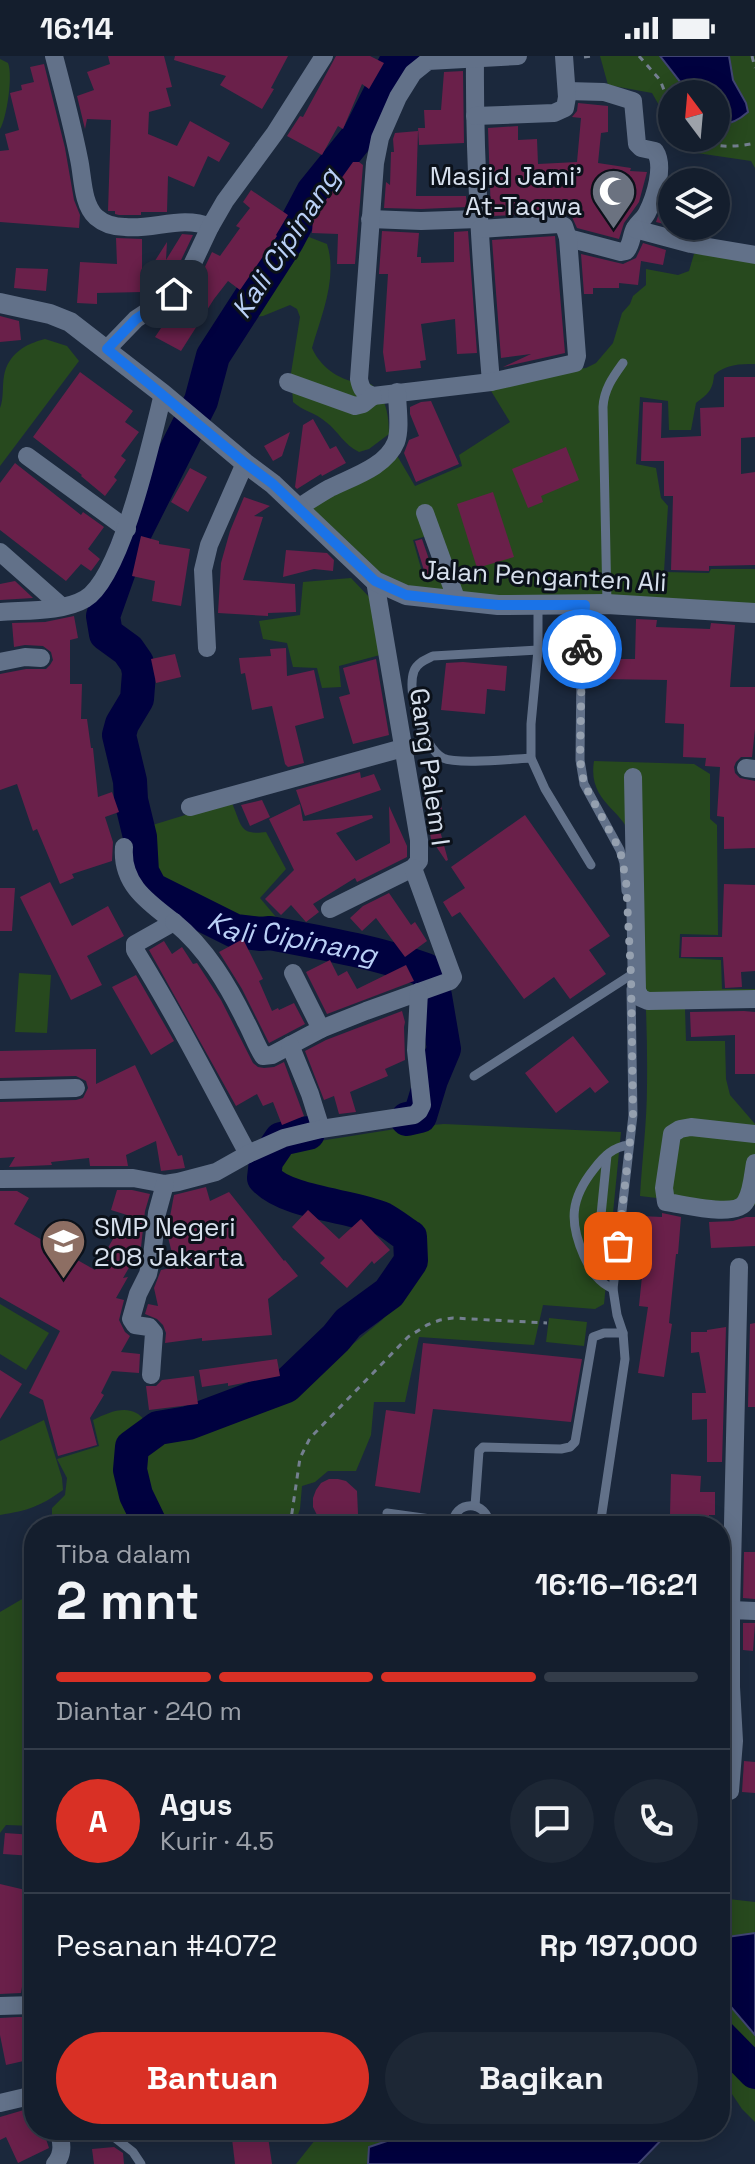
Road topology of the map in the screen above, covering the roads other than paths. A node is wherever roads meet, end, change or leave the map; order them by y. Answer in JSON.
{"nodes":[{"id":1,"x":324,"y":56,"type":"edge"},
{"id":2,"x":518,"y":56,"type":"edge"},
{"id":3,"x":564,"y":56,"type":"edge"},
{"id":4,"x":60,"y":57,"type":"edge"},
{"id":5,"x":475,"y":59,"type":"junction"},
{"id":6,"x":421,"y":63,"type":"edge"},
{"id":7,"x":567,"y":91,"type":"junction"},
{"id":8,"x":475,"y":116,"type":"junction"},
{"id":9,"x":370,"y":219,"type":"junction"},
{"id":10,"x":480,"y":224,"type":"junction"},
{"id":11,"x":210,"y":227,"type":"junction"},
{"id":12,"x":635,"y":229,"type":"junction"},
{"id":13,"x":568,"y":238,"type":"junction"},
{"id":14,"x":755,"y":255,"type":"edge"},
{"id":15,"x":0,"y":303,"type":"edge"},
{"id":16,"x":107,"y":349,"type":"junction"},
{"id":17,"x":623,"y":363,"type":"dead end"},
{"id":18,"x":288,"y":382,"type":"dead end"},
{"id":19,"x":491,"y":382,"type":"junction"},
{"id":20,"x":397,"y":392,"type":"junction"},
{"id":21,"x":373,"y":396,"type":"junction"},
{"id":22,"x":170,"y":400,"type":"junction"},
{"id":23,"x":27,"y":456,"type":"dead end"},
{"id":24,"x":245,"y":463,"type":"junction"},
{"id":25,"x":298,"y":508,"type":"junction"},
{"id":26,"x":425,"y":513,"type":"dead end"},
{"id":27,"x":127,"y":529,"type":"junction"},
{"id":28,"x":0,"y":552,"type":"edge"},
{"id":29,"x":375,"y":581,"type":"junction"},
{"id":30,"x":457,"y":601,"type":"junction"},
{"id":31,"x":607,"y":604,"type":"junction"},
{"id":32,"x":538,"y":605,"type":"junction"},
{"id":33,"x":585,"y":605,"type":"junction"},
{"id":34,"x":61,"y":606,"type":"junction"},
{"id":35,"x":0,"y":612,"type":"edge"},
{"id":36,"x":755,"y":613,"type":"edge"},
{"id":37,"x":207,"y":648,"type":"dead end"},
{"id":38,"x":538,"y":650,"type":"junction"},
{"id":39,"x":2,"y":656,"type":"edge"},
{"id":40,"x":41,"y":658,"type":"dead end"},
{"id":41,"x":403,"y":748,"type":"junction"},
{"id":42,"x":531,"y":758,"type":"junction"},
{"id":43,"x":633,"y":777,"type":"dead end"},
{"id":44,"x":190,"y":807,"type":"dead end"},
{"id":45,"x":124,"y":847,"type":"dead end"},
{"id":46,"x":591,"y":865,"type":"dead end"},
{"id":47,"x":413,"y":868,"type":"junction"},
{"id":48,"x":330,"y":909,"type":"dead end"},
{"id":49,"x":174,"y":922,"type":"junction"},
{"id":50,"x":293,"y":973,"type":"dead end"},
{"id":51,"x":631,"y":975,"type":"junction"},
{"id":52,"x":426,"y":990,"type":"junction"},
{"id":53,"x":755,"y":999,"type":"edge"},
{"id":54,"x":321,"y":1029,"type":"junction"},
{"id":55,"x":290,"y":1045,"type":"junction"},
{"id":56,"x":474,"y":1076,"type":"dead end"},
{"id":57,"x":76,"y":1088,"type":"dead end"},
{"id":58,"x":0,"y":1090,"type":"edge"},
{"id":59,"x":321,"y":1129,"type":"junction"},
{"id":60,"x":755,"y":1134,"type":"edge"},
{"id":61,"x":629,"y":1145,"type":"junction"},
{"id":62,"x":248,"y":1154,"type":"junction"},
{"id":63,"x":607,"y":1155,"type":"junction"},
{"id":64,"x":754,"y":1170,"type":"edge"},
{"id":65,"x":0,"y":1179,"type":"edge"},
{"id":66,"x":165,"y":1184,"type":"junction"},
{"id":67,"x":739,"y":1267,"type":"dead end"},
{"id":68,"x":595,"y":1276,"type":"junction"},
{"id":69,"x":613,"y":1289,"type":"junction"},
{"id":70,"x":746,"y":1324,"type":"edge"},
{"id":71,"x":623,"y":1333,"type":"junction"},
{"id":72,"x":151,"y":1375,"type":"dead end"},
{"id":73,"x":475,"y":1506,"type":"junction"},
{"id":74,"x":387,"y":1513,"type":"dead end"},
{"id":75,"x":405,"y":1516,"type":"edge"},
{"id":76,"x":455,"y":1516,"type":"edge"},
{"id":77,"x":488,"y":1516,"type":"edge"},
{"id":78,"x":601,"y":1516,"type":"edge"},
{"id":79,"x":731,"y":1610,"type":"junction"},
{"id":80,"x":755,"y":1611,"type":"edge"},
{"id":81,"x":730,"y":1791,"type":"dead end"},
{"id":82,"x":24,"y":2004,"type":"edge"},
{"id":83,"x":0,"y":2006,"type":"edge"},
{"id":84,"x":24,"y":2097,"type":"edge"},
{"id":85,"x":0,"y":2103,"type":"edge"},
{"id":86,"x":62,"y":2140,"type":"edge"},
{"id":87,"x":118,"y":2140,"type":"edge"},
{"id":88,"x":55,"y":2164,"type":"edge"},
{"id":89,"x":141,"y":2164,"type":"edge"}],
"edges":[{"from":1,"to":11,"type":"street"},
{"from":2,"to":5,"type":"street"},
{"from":3,"to":7,"type":"street"},
{"from":4,"to":11,"type":"street"},
{"from":5,"to":6,"type":"street"},
{"from":5,"to":8,"type":"street"},
{"from":6,"to":9,"type":"street"},
{"from":7,"to":8,"type":"street"},
{"from":7,"to":12,"type":"street"},
{"from":8,"to":10,"type":"street"},
{"from":9,"to":10,"type":"street"},
{"from":9,"to":21,"type":"street"},
{"from":10,"to":13,"type":"street"},
{"from":10,"to":19,"type":"street"},
{"from":11,"to":16,"type":"street"},
{"from":12,"to":13,"type":"street"},
{"from":12,"to":14,"type":"street"},
{"from":13,"to":19,"type":"street"},
{"from":15,"to":16,"type":"street","name":"Jalan Penganten Ali"},
{"from":16,"to":22,"type":"street","name":"Jalan Penganten Ali"},
{"from":17,"to":31,"type":"lane"},
{"from":18,"to":21,"type":"street"},
{"from":19,"to":20,"type":"street"},
{"from":20,"to":21,"type":"street"},
{"from":20,"to":25,"type":"street"},
{"from":22,"to":24,"type":"street","name":"Jalan Penganten Ali"},
{"from":22,"to":27,"type":"street"},
{"from":23,"to":27,"type":"street"},
{"from":24,"to":25,"type":"street","name":"Jalan Penganten Ali"},
{"from":24,"to":37,"type":"street"},
{"from":25,"to":29,"type":"street","name":"Jalan Penganten Ali"},
{"from":26,"to":30,"type":"street"},
{"from":27,"to":34,"type":"street"},
{"from":28,"to":34,"type":"street"},
{"from":29,"to":30,"type":"street","name":"Jalan Penganten Ali"},
{"from":29,"to":41,"type":"street","name":"Gang Palem I"},
{"from":30,"to":32,"type":"street","name":"Jalan Penganten Ali"},
{"from":31,"to":33,"type":"street","name":"Jalan Penganten Ali"},
{"from":31,"to":36,"type":"street","name":"Jalan Penganten Ali"},
{"from":32,"to":33,"type":"street","name":"Jalan Penganten Ali"},
{"from":32,"to":38,"type":"lane"},
{"from":33,"to":51,"type":"lane"},
{"from":34,"to":35,"type":"street"},
{"from":38,"to":42,"type":"lane"},
{"from":38,"to":42,"type":"lane"},
{"from":39,"to":40,"type":"street"},
{"from":41,"to":44,"type":"street"},
{"from":41,"to":47,"type":"street","name":"Gang Palem I"},
{"from":42,"to":46,"type":"lane"},
{"from":43,"to":53,"type":"street"},
{"from":45,"to":49,"type":"street"},
{"from":47,"to":48,"type":"street","name":"Gang Palem I"},
{"from":47,"to":52,"type":"street"},
{"from":49,"to":55,"type":"street"},
{"from":49,"to":62,"type":"street"},
{"from":50,"to":54,"type":"street"},
{"from":51,"to":56,"type":"lane"},
{"from":51,"to":61,"type":"lane"},
{"from":52,"to":54,"type":"street"},
{"from":52,"to":59,"type":"street"},
{"from":54,"to":55,"type":"street"},
{"from":55,"to":59,"type":"street"},
{"from":57,"to":58,"type":"street"},
{"from":59,"to":62,"type":"street"},
{"from":60,"to":64,"type":"street"},
{"from":61,"to":63,"type":"lane"},
{"from":61,"to":69,"type":"lane"},
{"from":62,"to":66,"type":"street"},
{"from":63,"to":68,"type":"lane"},
{"from":63,"to":68,"type":"lane"},
{"from":65,"to":66,"type":"street"},
{"from":66,"to":72,"type":"street"},
{"from":67,"to":70,"type":"street"},
{"from":68,"to":69,"type":"lane"},
{"from":69,"to":71,"type":"lane"},
{"from":70,"to":79,"type":"street"},
{"from":71,"to":73,"type":"lane"},
{"from":71,"to":78,"type":"lane"},
{"from":73,"to":76,"type":"lane"},
{"from":73,"to":77,"type":"lane"},
{"from":74,"to":75,"type":"lane"},
{"from":79,"to":80,"type":"street"},
{"from":79,"to":81,"type":"street"},
{"from":82,"to":83,"type":"street"},
{"from":84,"to":85,"type":"street"},
{"from":86,"to":88,"type":"street"},
{"from":87,"to":89,"type":"lane"}]}
